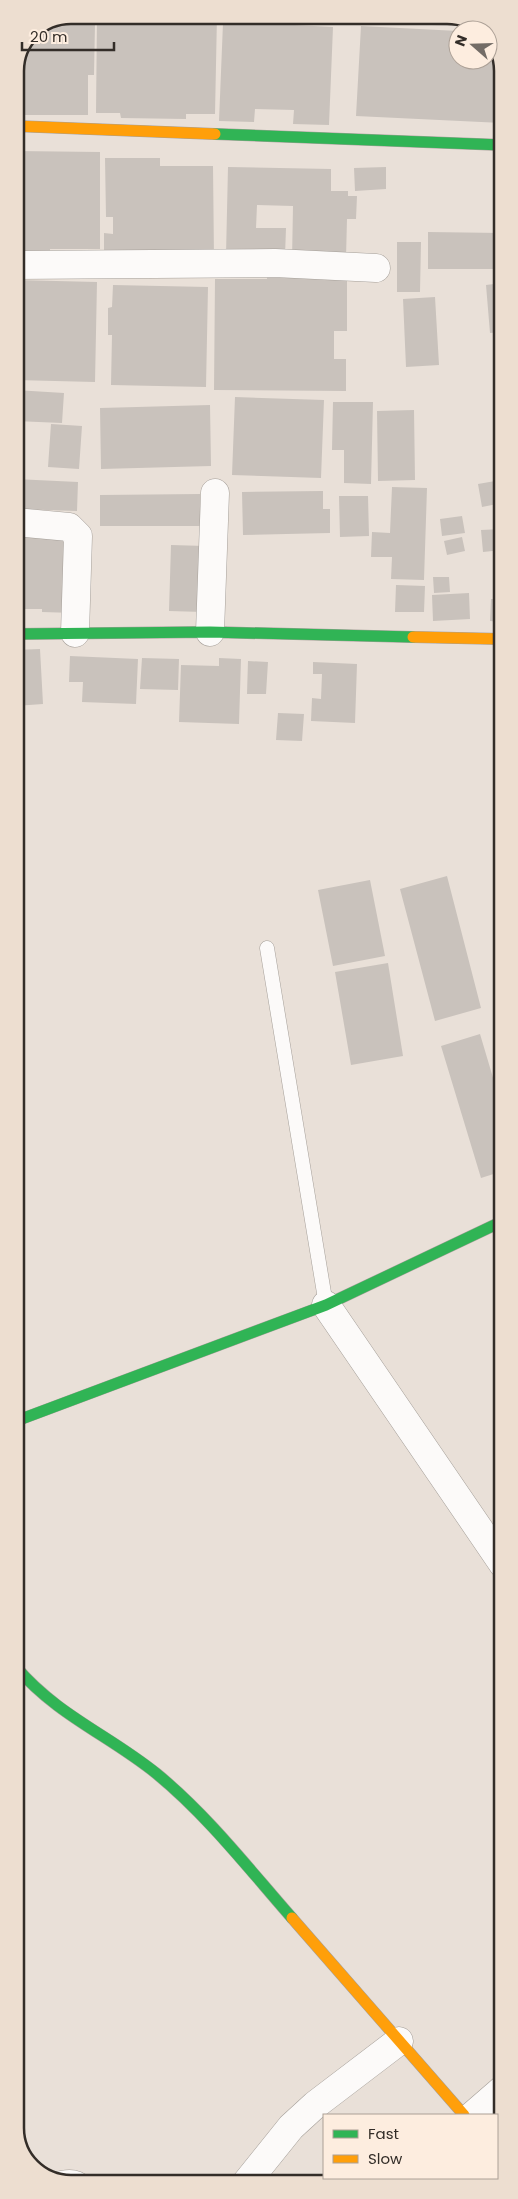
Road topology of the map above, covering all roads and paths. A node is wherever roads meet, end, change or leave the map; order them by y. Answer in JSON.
{"nodes":[{"id":1,"x":24,"y":126,"type":"edge"},
{"id":2,"x":494,"y":145,"type":"edge"},
{"id":3,"x":24,"y":265,"type":"edge"},
{"id":4,"x":376,"y":268,"type":"dead end"},
{"id":5,"x":215,"y":493,"type":"dead end"},
{"id":6,"x":24,"y":523,"type":"edge"},
{"id":7,"x":210,"y":632,"type":"junction"},
{"id":8,"x":24,"y":634,"type":"edge"},
{"id":9,"x":75,"y":634,"type":"junction"},
{"id":10,"x":494,"y":639,"type":"edge"},
{"id":11,"x":267,"y":948,"type":"dead end"},
{"id":12,"x":494,"y":1225,"type":"edge"},
{"id":13,"x":326,"y":1305,"type":"junction"},
{"id":14,"x":24,"y":1418,"type":"edge"},
{"id":15,"x":494,"y":1551,"type":"edge"},
{"id":16,"x":24,"y":1677,"type":"edge"},
{"id":17,"x":399,"y":2041,"type":"junction"},
{"id":18,"x":494,"y":2097,"type":"edge"},
{"id":19,"x":463,"y":2114,"type":"edge"},
{"id":20,"x":473,"y":2114,"type":"edge"},
{"id":21,"x":252,"y":2175,"type":"edge"}],
"edges":[{"from":1,"to":2,"type":"street"},
{"from":3,"to":4,"type":"street"},
{"from":5,"to":7,"type":"street"},
{"from":6,"to":9,"type":"street"},
{"from":7,"to":9,"type":"street"},
{"from":7,"to":10,"type":"street"},
{"from":8,"to":9,"type":"street"},
{"from":11,"to":13,"type":"lane"},
{"from":12,"to":13,"type":"street"},
{"from":13,"to":14,"type":"street"},
{"from":13,"to":15,"type":"street"},
{"from":16,"to":17,"type":"street"},
{"from":17,"to":19,"type":"street"},
{"from":17,"to":21,"type":"street"},
{"from":18,"to":20,"type":"street"}]}
